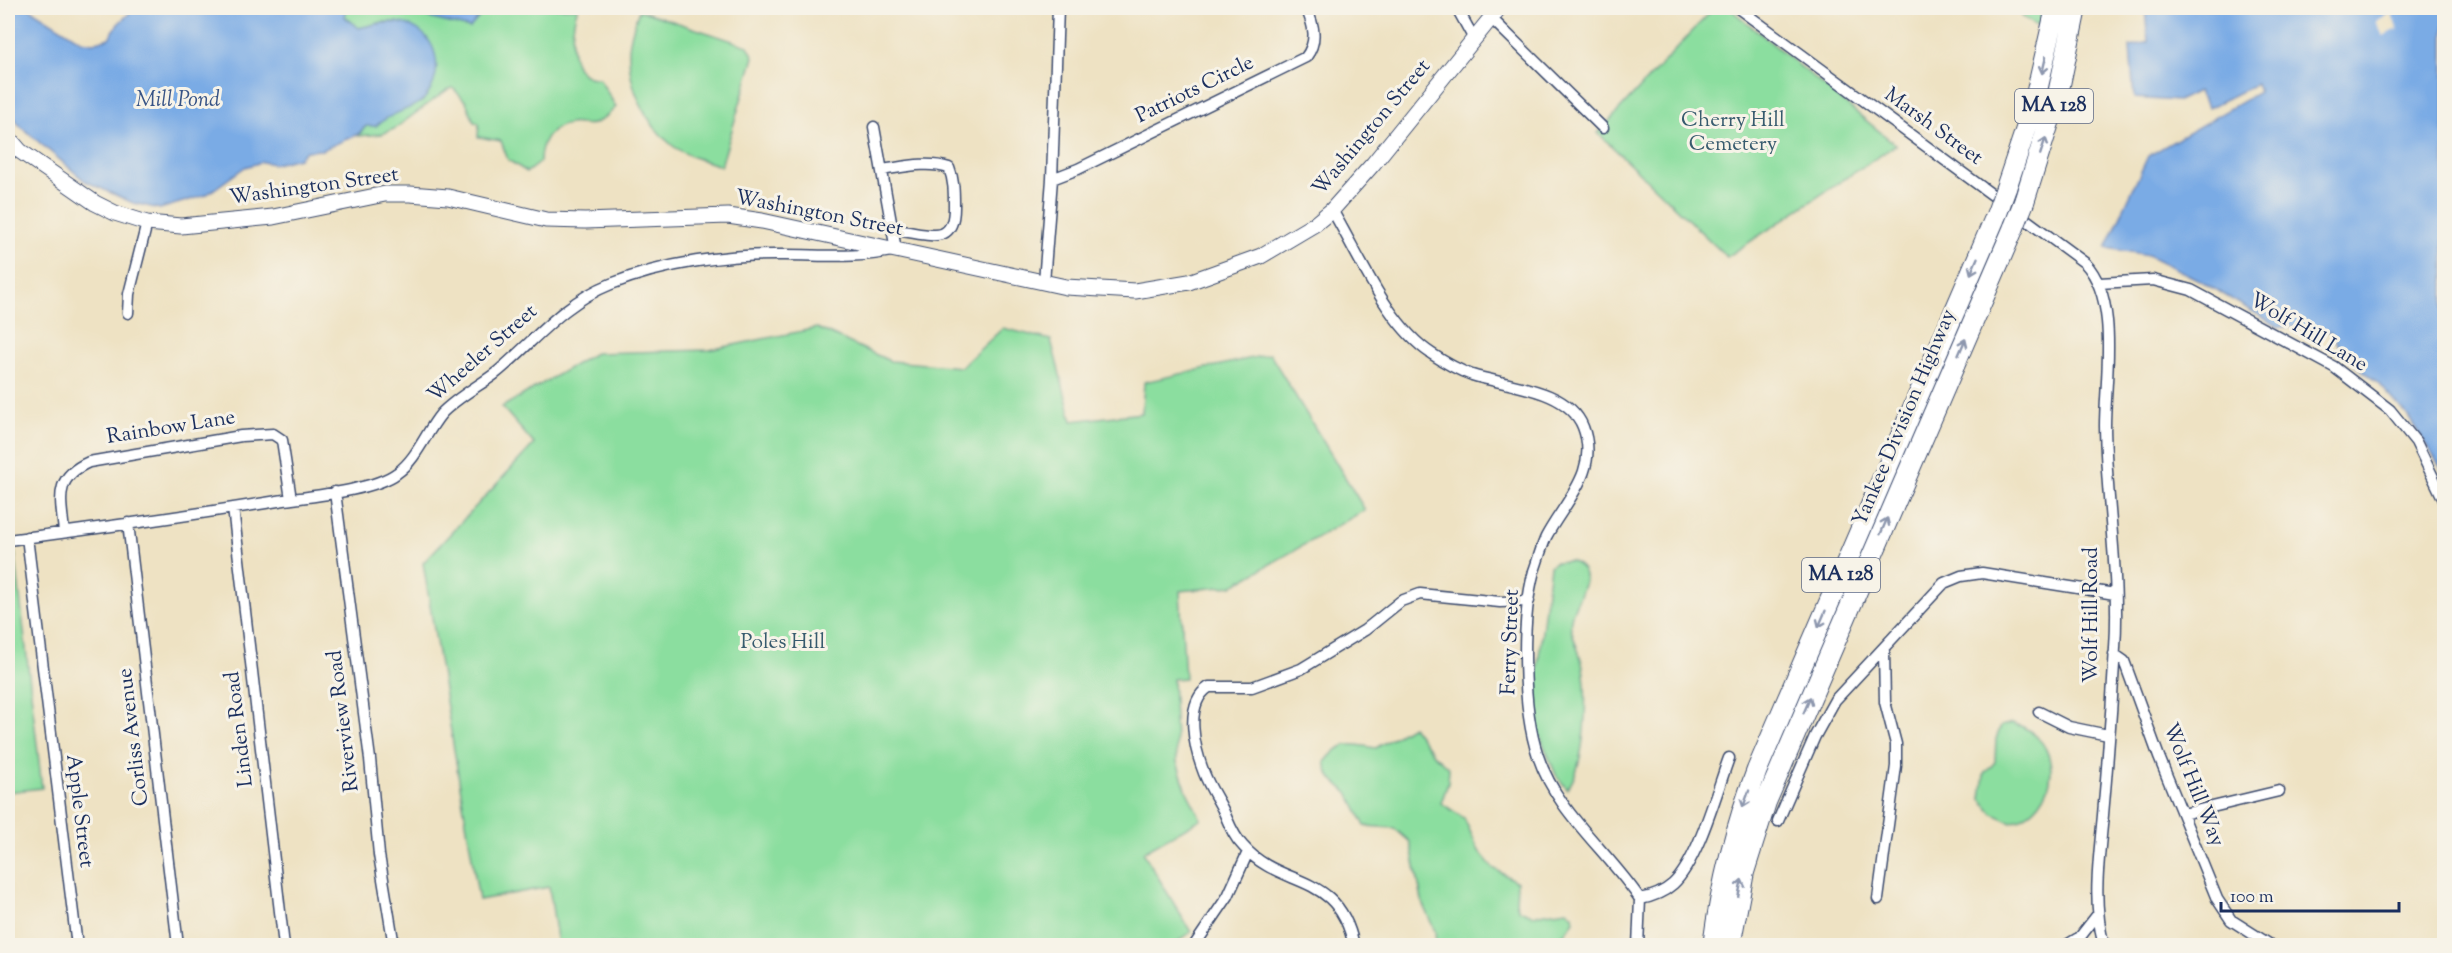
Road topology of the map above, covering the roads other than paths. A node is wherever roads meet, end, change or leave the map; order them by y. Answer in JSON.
{"nodes":[{"id":1,"x":1058,"y":8,"type":"edge"},
{"id":2,"x":1306,"y":8,"type":"edge"},
{"id":3,"x":1457,"y":8,"type":"edge"},
{"id":4,"x":1738,"y":8,"type":"edge"},
{"id":5,"x":2056,"y":8,"type":"edge"},
{"id":6,"x":2076,"y":8,"type":"edge"},
{"id":7,"x":1495,"y":13,"type":"edge"},
{"id":8,"x":1474,"y":39,"type":"junction"},
{"id":9,"x":874,"y":127,"type":"dead end"},
{"id":10,"x":1603,"y":128,"type":"dead end"},
{"id":11,"x":8,"y":138,"type":"edge"},
{"id":12,"x":882,"y":170,"type":"junction"},
{"id":13,"x":1052,"y":179,"type":"junction"},
{"id":14,"x":1332,"y":210,"type":"junction"},
{"id":15,"x":147,"y":224,"type":"junction"},
{"id":16,"x":893,"y":230,"type":"junction"},
{"id":17,"x":896,"y":250,"type":"junction"},
{"id":18,"x":1044,"y":282,"type":"junction"},
{"id":19,"x":2099,"y":283,"type":"junction"},
{"id":20,"x":128,"y":313,"type":"dead end"},
{"id":21,"x":335,"y":492,"type":"junction"},
{"id":22,"x":291,"y":499,"type":"junction"},
{"id":23,"x":2445,"y":500,"type":"edge"},
{"id":24,"x":233,"y":508,"type":"junction"},
{"id":25,"x":128,"y":524,"type":"junction"},
{"id":26,"x":64,"y":532,"type":"junction"},
{"id":27,"x":27,"y":537,"type":"junction"},
{"id":28,"x":8,"y":540,"type":"edge"},
{"id":29,"x":2115,"y":594,"type":"junction"},
{"id":30,"x":1529,"y":601,"type":"junction"},
{"id":31,"x":1884,"y":651,"type":"junction"},
{"id":32,"x":2114,"y":654,"type":"junction"},
{"id":33,"x":2039,"y":712,"type":"dead end"},
{"id":34,"x":2109,"y":735,"type":"junction"},
{"id":35,"x":1729,"y":758,"type":"dead end"},
{"id":36,"x":2279,"y":791,"type":"dead end"},
{"id":37,"x":2183,"y":814,"type":"junction"},
{"id":38,"x":1778,"y":821,"type":"dead end"},
{"id":39,"x":1248,"y":852,"type":"junction"},
{"id":40,"x":1640,"y":898,"type":"junction"},
{"id":41,"x":1878,"y":899,"type":"dead end"},
{"id":42,"x":2098,"y":914,"type":"junction"},
{"id":43,"x":2080,"y":941,"type":"edge"},
{"id":44,"x":77,"y":945,"type":"edge"},
{"id":45,"x":178,"y":945,"type":"edge"},
{"id":46,"x":284,"y":945,"type":"edge"},
{"id":47,"x":394,"y":945,"type":"edge"},
{"id":48,"x":1194,"y":945,"type":"edge"},
{"id":49,"x":1354,"y":945,"type":"edge"},
{"id":50,"x":1638,"y":945,"type":"edge"},
{"id":51,"x":1713,"y":945,"type":"edge"},
{"id":52,"x":1730,"y":945,"type":"edge"},
{"id":53,"x":2065,"y":945,"type":"edge"},
{"id":54,"x":2104,"y":945,"type":"edge"},
{"id":55,"x":2272,"y":945,"type":"edge"}],
"edges":[{"from":1,"to":13,"type":"street"},
{"from":2,"to":13,"type":"street","name":"Patriots Circle"},
{"from":3,"to":8,"type":"street"},
{"from":4,"to":19,"type":"street","name":"Marsh Street"},
{"from":5,"to":51,"type":"highway","name":"Yankee Division Highway","number":"MA 128","one_way":true,"bridge":true},
{"from":52,"to":6,"type":"highway","name":"Yankee Division Highway","number":"MA 128","one_way":true,"bridge":true},
{"from":7,"to":8,"type":"main road","name":"Washington Street"},
{"from":7,"to":10,"type":"street"},
{"from":8,"to":14,"type":"main road","name":"Washington Street"},
{"from":9,"to":12,"type":"street"},
{"from":11,"to":15,"type":"main road","name":"Washington Street"},
{"from":12,"to":16,"type":"street"},
{"from":12,"to":16,"type":"street"},
{"from":13,"to":18,"type":"street"},
{"from":14,"to":18,"type":"main road","name":"Washington Street"},
{"from":14,"to":30,"type":"street","name":"Ferry Street"},
{"from":15,"to":17,"type":"main road","name":"Washington Street"},
{"from":15,"to":20,"type":"street"},
{"from":16,"to":17,"type":"street"},
{"from":17,"to":18,"type":"main road","name":"Washington Street"},
{"from":17,"to":21,"type":"street","name":"Wheeler Street"},
{"from":19,"to":23,"type":"street","name":"Wolf Hill Lane"},
{"from":19,"to":29,"type":"street","name":"Wolf Hill Road"},
{"from":21,"to":22,"type":"street","name":"Wheeler Street"},
{"from":21,"to":47,"type":"street","name":"Riverview Road"},
{"from":22,"to":24,"type":"street","name":"Wheeler Street"},
{"from":22,"to":26,"type":"street","name":"Rainbow Lane"},
{"from":24,"to":25,"type":"street","name":"Wheeler Street"},
{"from":24,"to":46,"type":"street","name":"Linden Road"},
{"from":25,"to":26,"type":"street","name":"Wheeler Street"},
{"from":25,"to":45,"type":"street","name":"Corliss Avenue"},
{"from":26,"to":27,"type":"street","name":"Wheeler Street"},
{"from":27,"to":28,"type":"street","name":"Wheeler Street"},
{"from":27,"to":44,"type":"street","name":"Apple Street"},
{"from":29,"to":31,"type":"street"},
{"from":29,"to":32,"type":"street","name":"Wolf Hill Road"},
{"from":30,"to":39,"type":"street"},
{"from":30,"to":40,"type":"street","name":"Ferry Street"},
{"from":31,"to":38,"type":"street"},
{"from":31,"to":41,"type":"street"},
{"from":32,"to":34,"type":"street","name":"Wolf Hill Road"},
{"from":32,"to":37,"type":"street","name":"Wolf Hill Way"},
{"from":33,"to":34,"type":"street"},
{"from":34,"to":42,"type":"street","name":"Wolf Hill Road"},
{"from":35,"to":40,"type":"street"},
{"from":36,"to":37,"type":"street"},
{"from":37,"to":55,"type":"street","name":"Wolf Hill Way"},
{"from":39,"to":48,"type":"street"},
{"from":39,"to":49,"type":"street"},
{"from":40,"to":50,"type":"street"},
{"from":42,"to":43,"type":"street"},
{"from":42,"to":54,"type":"street","name":"Wolf Hill Road"},
{"from":43,"to":53,"type":"street"}]}
